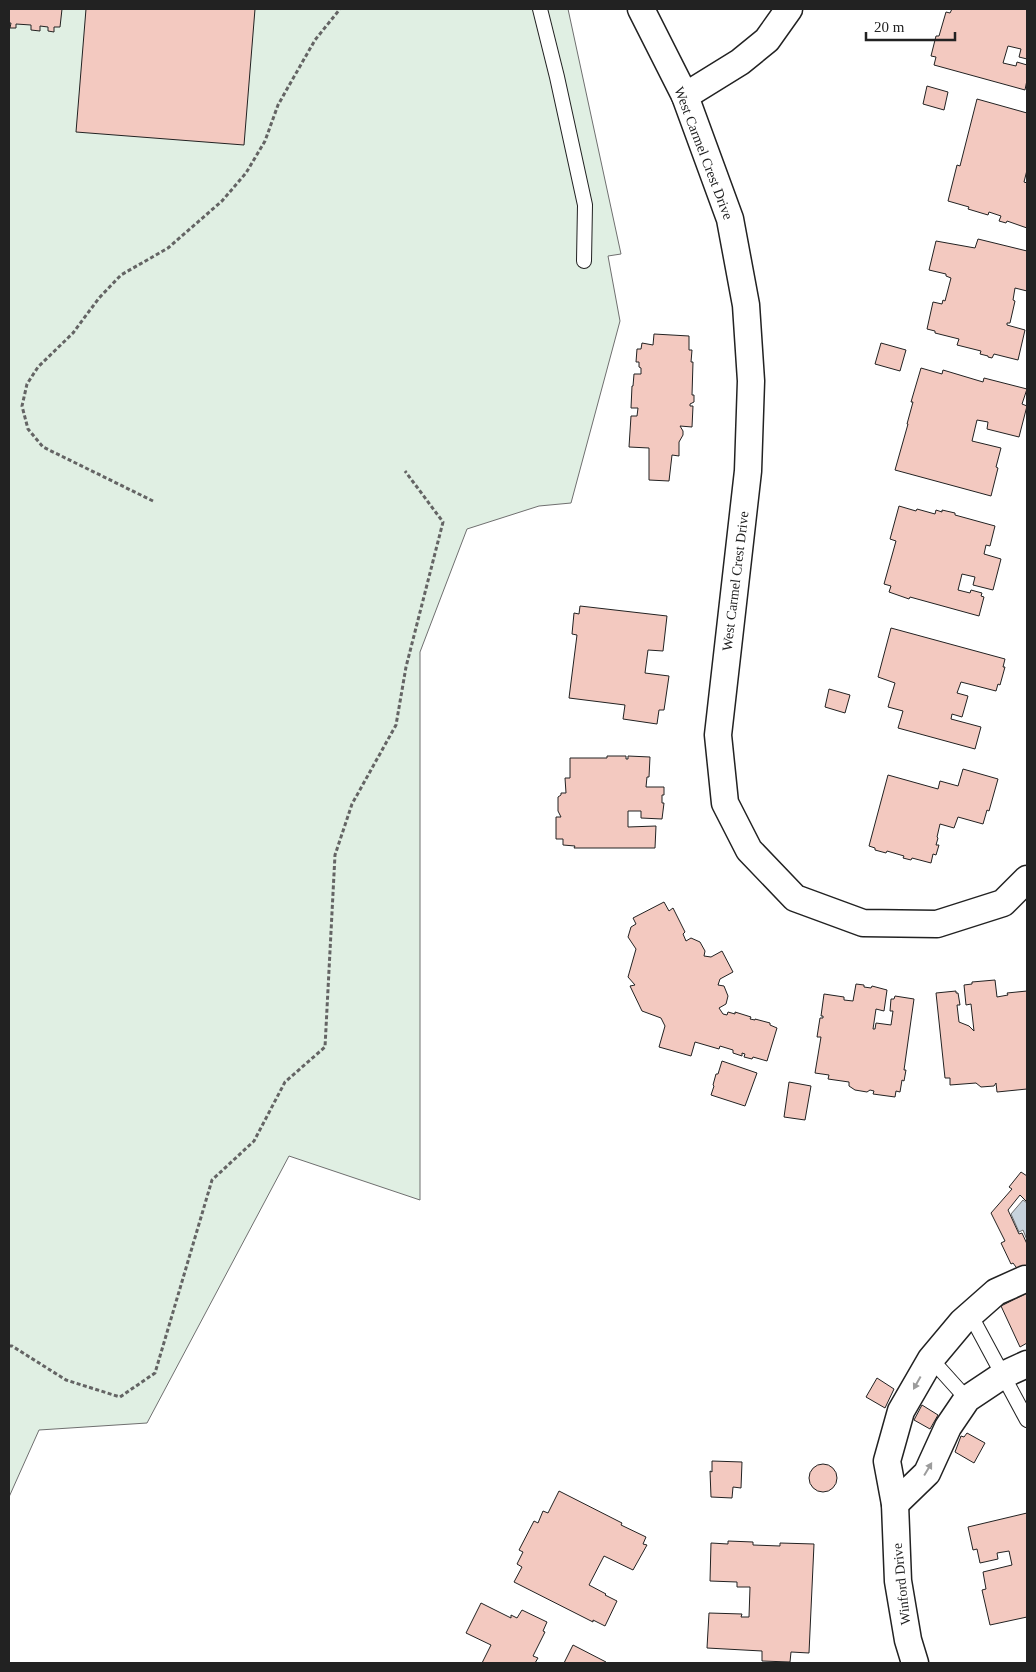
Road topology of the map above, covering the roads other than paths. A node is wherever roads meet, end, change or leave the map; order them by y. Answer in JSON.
{"nodes":[{"id":1,"x":540,"y":9,"type":"edge"},
{"id":2,"x":642,"y":9,"type":"edge"},
{"id":3,"x":789,"y":9,"type":"edge"},
{"id":4,"x":685,"y":96,"type":"junction"},
{"id":5,"x":584,"y":260,"type":"dead end"},
{"id":6,"x":1027,"y":879,"type":"edge"},
{"id":7,"x":1025,"y":1279,"type":"dead end"},
{"id":8,"x":970,"y":1314,"type":"junction"},
{"id":9,"x":930,"y":1359,"type":"junction"},
{"id":10,"x":1027,"y":1364,"type":"edge"},
{"id":11,"x":1003,"y":1375,"type":"junction"},
{"id":12,"x":967,"y":1399,"type":"junction"},
{"id":13,"x":1027,"y":1420,"type":"edge"},
{"id":14,"x":895,"y":1504,"type":"junction"},
{"id":15,"x":916,"y":1663,"type":"edge"}],
"edges":[{"from":1,"to":5,"type":"lane"},
{"from":2,"to":4,"type":"street","name":"West Carmel Crest Drive"},
{"from":3,"to":4,"type":"street"},
{"from":4,"to":6,"type":"street","name":"West Carmel Crest Drive"},
{"from":7,"to":8,"type":"street","name":"Winford Drive"},
{"from":8,"to":9,"type":"street","name":"Winford Drive"},
{"from":8,"to":11,"type":"lane"},
{"from":9,"to":12,"type":"lane"},
{"from":9,"to":14,"type":"street","name":"Winford Drive","one_way":true},
{"from":10,"to":11,"type":"street"},
{"from":11,"to":12,"type":"street"},
{"from":11,"to":13,"type":"lane"},
{"from":14,"to":12,"type":"street","one_way":true},
{"from":14,"to":15,"type":"street","name":"Winford Drive"}]}
